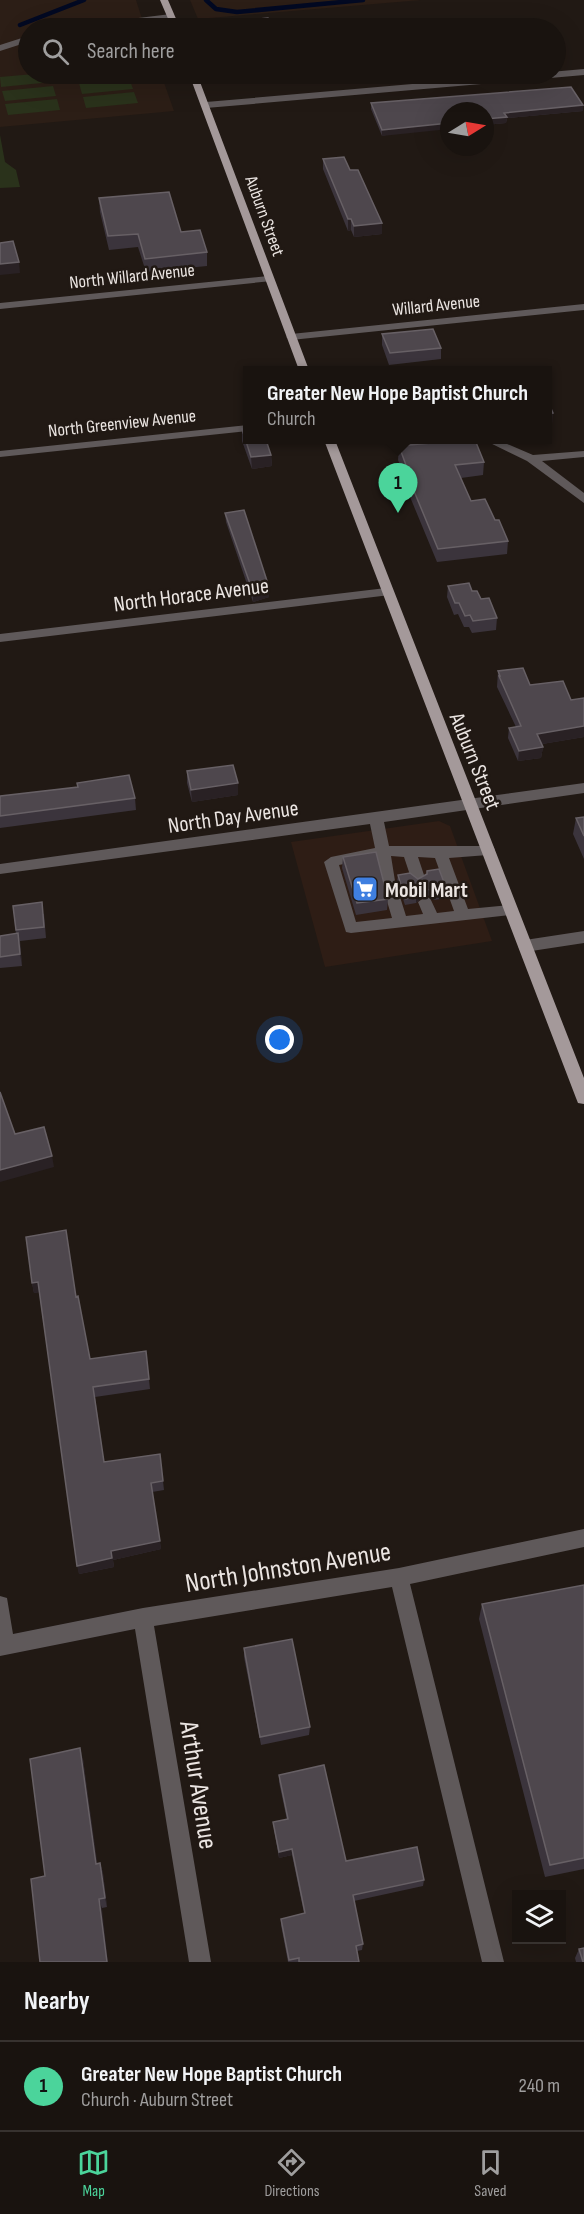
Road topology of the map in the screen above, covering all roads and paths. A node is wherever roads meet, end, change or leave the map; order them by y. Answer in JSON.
{"nodes":[{"id":1,"x":165,"y":0,"type":"edge"},
{"id":2,"x":171,"y":17,"type":"joint"},
{"id":3,"x":163,"y":18,"type":"edge"},
{"id":4,"x":18,"y":42,"type":"edge"},
{"id":5,"x":0,"y":48,"type":"edge"},
{"id":6,"x":584,"y":72,"type":"edge"},
{"id":7,"x":566,"y":74,"type":"edge"},
{"id":8,"x":197,"y":84,"type":"edge"},
{"id":9,"x":447,"y":84,"type":"edge"},
{"id":10,"x":206,"y":105,"type":"junction"},
{"id":11,"x":268,"y":279,"type":"junction"},
{"id":12,"x":0,"y":306,"type":"edge"},
{"id":13,"x":584,"y":307,"type":"edge"},
{"id":14,"x":291,"y":337,"type":"junction"},
{"id":15,"x":302,"y":366,"type":"edge"},
{"id":16,"x":243,"y":429,"type":"edge"},
{"id":17,"x":330,"y":444,"type":"edge"},
{"id":18,"x":499,"y":444,"type":"edge"},
{"id":19,"x":0,"y":454,"type":"edge"},
{"id":20,"x":584,"y":454,"type":"edge"},
{"id":21,"x":531,"y":459,"type":"junction"},
{"id":22,"x":584,"y":499,"type":"edge"},
{"id":23,"x":386,"y":592,"type":"junction"},
{"id":24,"x":0,"y":638,"type":"edge"},
{"id":25,"x":584,"y":788,"type":"edge"},
{"id":26,"x":472,"y":806,"type":"junction"},
{"id":27,"x":376,"y":818,"type":"junction"},
{"id":28,"x":488,"y":850,"type":"junction"},
{"id":29,"x":383,"y":851,"type":"junction"},
{"id":30,"x":409,"y":852,"type":"junction"},
{"id":31,"x":440,"y":853,"type":"junction"},
{"id":32,"x":0,"y":869,"type":"edge"},
{"id":33,"x":418,"y":878,"type":"edge"},
{"id":34,"x":425,"y":902,"type":"dead end"},
{"id":35,"x":511,"y":910,"type":"junction"},
{"id":36,"x":463,"y":915,"type":"junction"},
{"id":37,"x":432,"y":919,"type":"junction"},
{"id":38,"x":401,"y":923,"type":"junction"},
{"id":39,"x":584,"y":937,"type":"edge"},
{"id":40,"x":525,"y":946,"type":"junction"},
{"id":41,"x":584,"y":1098,"type":"edge"},
{"id":42,"x":584,"y":1538,"type":"edge"},
{"id":43,"x":399,"y":1577,"type":"junction"},
{"id":44,"x":0,"y":1605,"type":"edge"},
{"id":45,"x":143,"y":1618,"type":"junction"},
{"id":46,"x":2,"y":1646,"type":"edge"},
{"id":47,"x":200,"y":1962,"type":"edge"},
{"id":48,"x":493,"y":1962,"type":"edge"}],
"edges":[{"from":1,"to":2,"type":"main road"},
{"from":2,"to":3,"type":"street"},
{"from":4,"to":5,"type":"street"},
{"from":6,"to":7,"type":"street"},
{"from":8,"to":10,"type":"main road","name":"Auburn Street"},
{"from":9,"to":10,"type":"street"},
{"from":10,"to":11,"type":"main road","name":"Auburn Street"},
{"from":11,"to":12,"type":"street","name":"North Willard Avenue"},
{"from":11,"to":14,"type":"main road","name":"Auburn Street"},
{"from":13,"to":14,"type":"street","name":"Willard Avenue"},
{"from":14,"to":15,"type":"main road","name":"Auburn Street"},
{"from":16,"to":19,"type":"street","name":"North Greenview Avenue"},
{"from":17,"to":23,"type":"main road","name":"Auburn Street"},
{"from":18,"to":21,"type":"street"},
{"from":20,"to":21,"type":"street"},
{"from":21,"to":22,"type":"street"},
{"from":23,"to":24,"type":"street","name":"North Horace Avenue"},
{"from":23,"to":26,"type":"main road","name":"Auburn Street"},
{"from":25,"to":26,"type":"street","name":"North Day Avenue"},
{"from":26,"to":27,"type":"street","name":"North Day Avenue"},
{"from":26,"to":28,"type":"main road","name":"Auburn Street"},
{"from":27,"to":29,"type":"street"},
{"from":27,"to":32,"type":"street","name":"North Day Avenue"},
{"from":28,"to":31,"type":"street"},
{"from":28,"to":35,"type":"main road","name":"Auburn Street"},
{"from":29,"to":30,"type":"street"},
{"from":29,"to":38,"type":"street"},
{"from":29,"to":38,"type":"street"},
{"from":30,"to":31,"type":"street"},
{"from":30,"to":33,"type":"street"},
{"from":31,"to":36,"type":"street"},
{"from":34,"to":37,"type":"street"},
{"from":35,"to":36,"type":"street"},
{"from":35,"to":40,"type":"main road","name":"Auburn Street"},
{"from":36,"to":37,"type":"street"},
{"from":37,"to":38,"type":"street"},
{"from":39,"to":40,"type":"street"},
{"from":40,"to":41,"type":"main road","name":"Auburn Street"},
{"from":42,"to":43,"type":"street","name":"North Johnston Avenue"},
{"from":43,"to":45,"type":"street","name":"North Johnston Avenue"},
{"from":43,"to":48,"type":"street"},
{"from":44,"to":46,"type":"street"},
{"from":45,"to":46,"type":"street","name":"North Johnston Avenue"},
{"from":45,"to":47,"type":"street","name":"Arthur Avenue"}]}
